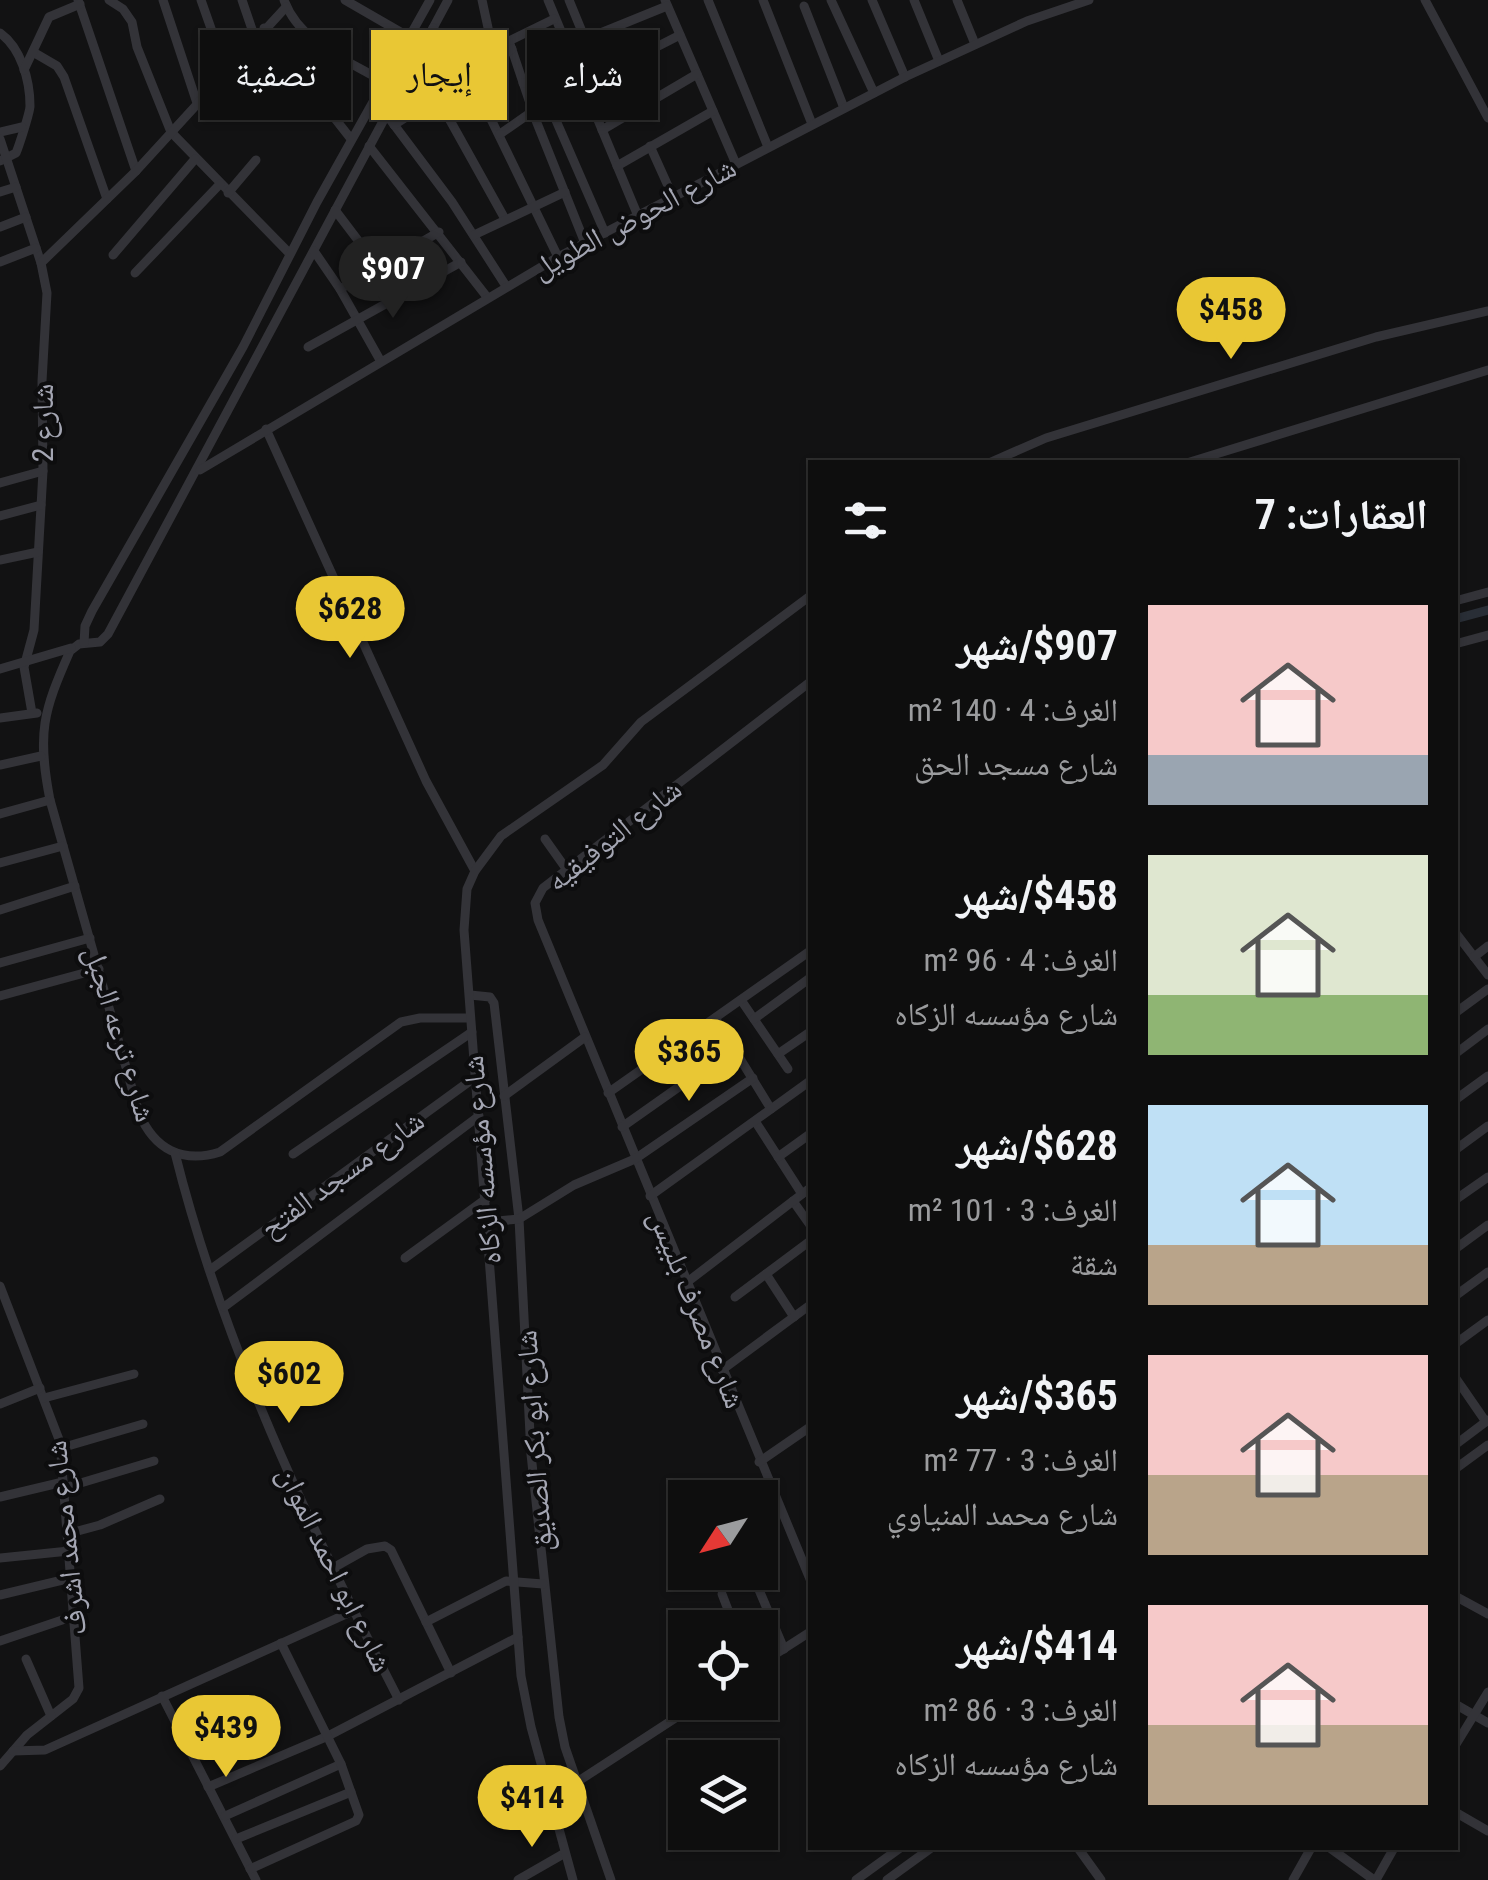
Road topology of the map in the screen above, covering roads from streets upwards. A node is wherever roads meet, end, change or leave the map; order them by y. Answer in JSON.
{"nodes":[{"id":1,"x":109,"y":0,"type":"edge"},
{"id":2,"x":163,"y":0,"type":"edge"},
{"id":3,"x":201,"y":0,"type":"edge"},
{"id":4,"x":242,"y":0,"type":"edge"},
{"id":5,"x":345,"y":0,"type":"edge"},
{"id":6,"x":430,"y":0,"type":"edge"},
{"id":7,"x":448,"y":0,"type":"edge"},
{"id":8,"x":482,"y":0,"type":"edge"},
{"id":9,"x":548,"y":0,"type":"edge"},
{"id":10,"x":569,"y":0,"type":"edge"},
{"id":11,"x":708,"y":0,"type":"edge"},
{"id":12,"x":763,"y":0,"type":"edge"},
{"id":13,"x":831,"y":0,"type":"edge"},
{"id":14,"x":872,"y":0,"type":"edge"},
{"id":15,"x":914,"y":0,"type":"edge"},
{"id":16,"x":957,"y":0,"type":"edge"},
{"id":17,"x":1089,"y":0,"type":"edge"},
{"id":18,"x":1425,"y":0,"type":"edge"},
{"id":19,"x":79,"y":2,"type":"edge"},
{"id":20,"x":285,"y":3,"type":"edge"},
{"id":21,"x":666,"y":3,"type":"edge"},
{"id":22,"x":804,"y":6,"type":"dead end"},
{"id":23,"x":554,"y":19,"type":"junction"},
{"id":24,"x":264,"y":28,"type":"joint"},
{"id":25,"x":433,"y":28,"type":"edge"},
{"id":26,"x":212,"y":30,"type":"edge"},
{"id":27,"x":252,"y":30,"type":"edge"},
{"id":28,"x":397,"y":30,"type":"edge"},
{"id":29,"x":413,"y":30,"type":"edge"},
{"id":30,"x":488,"y":30,"type":"edge"},
{"id":31,"x":558,"y":30,"type":"edge"},
{"id":32,"x":581,"y":30,"type":"edge"},
{"id":33,"x":605,"y":30,"type":"edge"},
{"id":34,"x":0,"y":33,"type":"edge"},
{"id":35,"x":680,"y":35,"type":"junction"},
{"id":36,"x":975,"y":44,"type":"junction"},
{"id":37,"x":658,"y":46,"type":"edge"},
{"id":38,"x":512,"y":49,"type":"junction"},
{"id":39,"x":33,"y":52,"type":"junction"},
{"id":40,"x":507,"y":52,"type":"edge"},
{"id":41,"x":939,"y":61,"type":"junction"},
{"id":42,"x":23,"y":71,"type":"junction"},
{"id":43,"x":371,"y":74,"type":"edge"},
{"id":44,"x":697,"y":74,"type":"junction"},
{"id":45,"x":905,"y":77,"type":"junction"},
{"id":46,"x":524,"y":83,"type":"junction"},
{"id":47,"x":527,"y":92,"type":"edge"},
{"id":48,"x":874,"y":93,"type":"junction"},
{"id":49,"x":200,"y":100,"type":"edge"},
{"id":50,"x":197,"y":103,"type":"junction"},
{"id":51,"x":844,"y":108,"type":"junction"},
{"id":52,"x":713,"y":112,"type":"junction"},
{"id":53,"x":527,"y":115,"type":"edge"},
{"id":54,"x":371,"y":117,"type":"edge"},
{"id":55,"x":1488,"y":118,"type":"edge"},
{"id":56,"x":380,"y":120,"type":"edge"},
{"id":57,"x":390,"y":120,"type":"edge"},
{"id":58,"x":402,"y":120,"type":"edge"},
{"id":59,"x":450,"y":120,"type":"edge"},
{"id":60,"x":493,"y":120,"type":"edge"},
{"id":61,"x":537,"y":120,"type":"edge"},
{"id":62,"x":598,"y":120,"type":"edge"},
{"id":63,"x":812,"y":124,"type":"junction"},
{"id":64,"x":394,"y":125,"type":"junction"},
{"id":65,"x":22,"y":127,"type":"junction"},
{"id":66,"x":602,"y":130,"type":"junction"},
{"id":67,"x":170,"y":132,"type":"junction"},
{"id":68,"x":500,"y":134,"type":"junction"},
{"id":69,"x":0,"y":135,"type":"edge"},
{"id":70,"x":363,"y":139,"type":"junction"},
{"id":71,"x":650,"y":146,"type":"junction"},
{"id":72,"x":768,"y":147,"type":"junction"},
{"id":73,"x":3,"y":160,"type":"edge"},
{"id":74,"x":195,"y":160,"type":"junction"},
{"id":75,"x":256,"y":160,"type":"dead end"},
{"id":76,"x":736,"y":164,"type":"junction"},
{"id":77,"x":617,"y":166,"type":"junction"},
{"id":78,"x":136,"y":171,"type":"junction"},
{"id":79,"x":220,"y":184,"type":"junction"},
{"id":80,"x":16,"y":187,"type":"junction"},
{"id":81,"x":0,"y":192,"type":"edge"},
{"id":82,"x":228,"y":192,"type":"junction"},
{"id":83,"x":565,"y":192,"type":"junction"},
{"id":84,"x":672,"y":197,"type":"junction"},
{"id":85,"x":107,"y":199,"type":"junction"},
{"id":86,"x":533,"y":205,"type":"junction"},
{"id":87,"x":335,"y":210,"type":"junction"},
{"id":88,"x":638,"y":216,"type":"junction"},
{"id":89,"x":26,"y":218,"type":"junction"},
{"id":90,"x":506,"y":219,"type":"junction"},
{"id":91,"x":0,"y":227,"type":"edge"},
{"id":92,"x":438,"y":232,"type":"junction"},
{"id":93,"x":605,"y":233,"type":"junction"},
{"id":94,"x":474,"y":235,"type":"junction"},
{"id":95,"x":585,"y":243,"type":"junction"},
{"id":96,"x":36,"y":248,"type":"junction"},
{"id":97,"x":314,"y":250,"type":"junction"},
{"id":98,"x":290,"y":254,"type":"junction"},
{"id":99,"x":113,"y":255,"type":"dead end"},
{"id":100,"x":558,"y":257,"type":"junction"},
{"id":101,"x":0,"y":262,"type":"edge"},
{"id":102,"x":460,"y":262,"type":"junction"},
{"id":103,"x":41,"y":264,"type":"junction"},
{"id":104,"x":379,"y":268,"type":"junction"},
{"id":105,"x":135,"y":273,"type":"dead end"},
{"id":106,"x":506,"y":286,"type":"junction"},
{"id":107,"x":340,"y":289,"type":"junction"},
{"id":108,"x":487,"y":297,"type":"junction"},
{"id":109,"x":1488,"y":311,"type":"edge"},
{"id":110,"x":357,"y":319,"type":"junction"},
{"id":111,"x":308,"y":348,"type":"dead end"},
{"id":112,"x":380,"y":360,"type":"junction"},
{"id":113,"x":1488,"y":370,"type":"edge"},
{"id":114,"x":266,"y":430,"type":"junction"},
{"id":115,"x":996,"y":460,"type":"edge"},
{"id":116,"x":1196,"y":460,"type":"edge"},
{"id":117,"x":44,"y":471,"type":"junction"},
{"id":118,"x":197,"y":471,"type":"junction"},
{"id":119,"x":0,"y":483,"type":"edge"},
{"id":120,"x":41,"y":505,"type":"junction"},
{"id":121,"x":0,"y":516,"type":"edge"},
{"id":122,"x":38,"y":552,"type":"junction"},
{"id":123,"x":0,"y":560,"type":"edge"},
{"id":124,"x":1488,"y":592,"type":"edge"},
{"id":125,"x":808,"y":597,"type":"edge"},
{"id":126,"x":1458,"y":600,"type":"edge"},
{"id":127,"x":1488,"y":636,"type":"edge"},
{"id":128,"x":1458,"y":643,"type":"edge"},
{"id":129,"x":79,"y":645,"type":"junction"},
{"id":130,"x":25,"y":662,"type":"junction"},
{"id":131,"x":0,"y":669,"type":"edge"},
{"id":132,"x":808,"y":684,"type":"edge"},
{"id":133,"x":32,"y":713,"type":"junction"},
{"id":134,"x":45,"y":714,"type":"junction"},
{"id":135,"x":0,"y":718,"type":"edge"},
{"id":136,"x":42,"y":756,"type":"junction"},
{"id":137,"x":0,"y":765,"type":"edge"},
{"id":138,"x":50,"y":800,"type":"junction"},
{"id":139,"x":0,"y":814,"type":"edge"},
{"id":140,"x":545,"y":839,"type":"dead end"},
{"id":141,"x":63,"y":846,"type":"junction"},
{"id":142,"x":0,"y":863,"type":"edge"},
{"id":143,"x":475,"y":870,"type":"junction"},
{"id":144,"x":566,"y":870,"type":"junction"},
{"id":145,"x":76,"y":886,"type":"junction"},
{"id":146,"x":0,"y":910,"type":"edge"},
{"id":147,"x":1458,"y":936,"type":"edge"},
{"id":148,"x":90,"y":938,"type":"junction"},
{"id":149,"x":1488,"y":946,"type":"edge"},
{"id":150,"x":1466,"y":947,"type":"junction"},
{"id":151,"x":808,"y":953,"type":"edge"},
{"id":152,"x":1458,"y":954,"type":"edge"},
{"id":153,"x":1474,"y":957,"type":"junction"},
{"id":154,"x":0,"y":963,"type":"edge"},
{"id":155,"x":99,"y":970,"type":"junction"},
{"id":156,"x":1488,"y":975,"type":"edge"},
{"id":157,"x":808,"y":979,"type":"edge"},
{"id":158,"x":1488,"y":989,"type":"edge"},
{"id":159,"x":0,"y":996,"type":"edge"},
{"id":160,"x":470,"y":999,"type":"junction"},
{"id":161,"x":741,"y":1000,"type":"junction"},
{"id":162,"x":1458,"y":1012,"type":"edge"},
{"id":163,"x":470,"y":1018,"type":"junction"},
{"id":164,"x":715,"y":1018,"type":"junction"},
{"id":165,"x":754,"y":1018,"type":"junction"},
{"id":166,"x":1488,"y":1030,"type":"edge"},
{"id":167,"x":472,"y":1032,"type":"junction"},
{"id":168,"x":808,"y":1033,"type":"edge"},
{"id":169,"x":586,"y":1038,"type":"junction"},
{"id":170,"x":734,"y":1048,"type":"junction"},
{"id":171,"x":1459,"y":1051,"type":"edge"},
{"id":172,"x":778,"y":1054,"type":"junction"},
{"id":173,"x":788,"y":1069,"type":"dead end"},
{"id":174,"x":1488,"y":1076,"type":"edge"},
{"id":175,"x":474,"y":1078,"type":"junction"},
{"id":176,"x":753,"y":1078,"type":"junction"},
{"id":177,"x":808,"y":1082,"type":"edge"},
{"id":178,"x":608,"y":1093,"type":"junction"},
{"id":179,"x":504,"y":1096,"type":"junction"},
{"id":180,"x":1458,"y":1098,"type":"edge"},
{"id":181,"x":771,"y":1110,"type":"junction"},
{"id":182,"x":479,"y":1116,"type":"junction"},
{"id":183,"x":755,"y":1121,"type":"junction"},
{"id":184,"x":1488,"y":1126,"type":"edge"},
{"id":185,"x":622,"y":1127,"type":"junction"},
{"id":186,"x":808,"y":1135,"type":"edge"},
{"id":187,"x":1458,"y":1148,"type":"edge"},
{"id":188,"x":175,"y":1154,"type":"junction"},
{"id":189,"x":293,"y":1154,"type":"dead end"},
{"id":190,"x":778,"y":1157,"type":"junction"},
{"id":191,"x":635,"y":1159,"type":"junction"},
{"id":192,"x":1488,"y":1176,"type":"edge"},
{"id":193,"x":801,"y":1194,"type":"edge"},
{"id":194,"x":650,"y":1196,"type":"junction"},
{"id":195,"x":486,"y":1198,"type":"junction"},
{"id":196,"x":1458,"y":1198,"type":"edge"},
{"id":197,"x":808,"y":1218,"type":"edge"},
{"id":198,"x":520,"y":1219,"type":"junction"},
{"id":199,"x":488,"y":1222,"type":"junction"},
{"id":200,"x":1488,"y":1225,"type":"edge"},
{"id":201,"x":808,"y":1242,"type":"edge"},
{"id":202,"x":1458,"y":1247,"type":"edge"},
{"id":203,"x":404,"y":1258,"type":"dead end"},
{"id":204,"x":210,"y":1270,"type":"junction"},
{"id":205,"x":1488,"y":1272,"type":"edge"},
{"id":206,"x":766,"y":1274,"type":"junction"},
{"id":207,"x":686,"y":1284,"type":"junction"},
{"id":208,"x":0,"y":1286,"type":"edge"},
{"id":209,"x":1458,"y":1294,"type":"edge"},
{"id":210,"x":735,"y":1297,"type":"dead end"},
{"id":211,"x":808,"y":1306,"type":"edge"},
{"id":212,"x":224,"y":1307,"type":"junction"},
{"id":213,"x":794,"y":1317,"type":"junction"},
{"id":214,"x":1488,"y":1320,"type":"edge"},
{"id":215,"x":1458,"y":1342,"type":"edge"},
{"id":216,"x":722,"y":1370,"type":"junction"},
{"id":217,"x":134,"y":1374,"type":"dead end"},
{"id":218,"x":1459,"y":1391,"type":"edge"},
{"id":219,"x":42,"y":1393,"type":"junction"},
{"id":220,"x":0,"y":1404,"type":"edge"},
{"id":221,"x":1487,"y":1421,"type":"edge"},
{"id":222,"x":143,"y":1424,"type":"dead end"},
{"id":223,"x":808,"y":1428,"type":"edge"},
{"id":224,"x":1458,"y":1443,"type":"edge"},
{"id":225,"x":1488,"y":1445,"type":"edge"},
{"id":226,"x":61,"y":1448,"type":"junction"},
{"id":227,"x":154,"y":1461,"type":"dead end"},
{"id":228,"x":759,"y":1462,"type":"junction"},
{"id":229,"x":1458,"y":1467,"type":"edge"},
{"id":230,"x":64,"y":1485,"type":"junction"},
{"id":231,"x":0,"y":1497,"type":"edge"},
{"id":232,"x":160,"y":1499,"type":"dead end"},
{"id":233,"x":67,"y":1534,"type":"junction"},
{"id":234,"x":69,"y":1551,"type":"junction"},
{"id":235,"x":0,"y":1558,"type":"edge"},
{"id":236,"x":333,"y":1568,"type":"junction"},
{"id":237,"x":808,"y":1574,"type":"edge"},
{"id":238,"x":71,"y":1578,"type":"junction"},
{"id":239,"x":513,"y":1582,"type":"junction"},
{"id":240,"x":543,"y":1584,"type":"junction"},
{"id":241,"x":759,"y":1590,"type":"edge"},
{"id":242,"x":0,"y":1594,"type":"edge"},
{"id":243,"x":722,"y":1594,"type":"dead end"},
{"id":244,"x":1458,"y":1598,"type":"edge"},
{"id":245,"x":729,"y":1610,"type":"edge"},
{"id":246,"x":353,"y":1611,"type":"junction"},
{"id":247,"x":1488,"y":1614,"type":"edge"},
{"id":248,"x":74,"y":1616,"type":"junction"},
{"id":249,"x":426,"y":1622,"type":"junction"},
{"id":250,"x":808,"y":1633,"type":"edge"},
{"id":251,"x":518,"y":1637,"type":"junction"},
{"id":252,"x":0,"y":1641,"type":"edge"},
{"id":253,"x":280,"y":1643,"type":"junction"},
{"id":254,"x":784,"y":1649,"type":"junction"},
{"id":255,"x":778,"y":1653,"type":"edge"},
{"id":256,"x":26,"y":1658,"type":"dead end"},
{"id":257,"x":450,"y":1673,"type":"junction"},
{"id":258,"x":1488,"y":1692,"type":"edge"},
{"id":259,"x":162,"y":1696,"type":"junction"},
{"id":260,"x":398,"y":1700,"type":"junction"},
{"id":261,"x":1458,"y":1706,"type":"edge"},
{"id":262,"x":51,"y":1716,"type":"junction"},
{"id":263,"x":1474,"y":1716,"type":"junction"},
{"id":264,"x":672,"y":1720,"type":"edge"},
{"id":265,"x":1488,"y":1723,"type":"edge"},
{"id":266,"x":328,"y":1736,"type":"junction"},
{"id":267,"x":1458,"y":1741,"type":"edge"},
{"id":268,"x":13,"y":1751,"type":"junction"},
{"id":269,"x":341,"y":1764,"type":"junction"},
{"id":270,"x":0,"y":1766,"type":"edge"},
{"id":271,"x":577,"y":1782,"type":"junction"},
{"id":272,"x":208,"y":1787,"type":"junction"},
{"id":273,"x":352,"y":1792,"type":"junction"},
{"id":274,"x":549,"y":1793,"type":"junction"},
{"id":275,"x":1458,"y":1814,"type":"edge"},
{"id":276,"x":225,"y":1816,"type":"junction"},
{"id":277,"x":1488,"y":1831,"type":"edge"},
{"id":278,"x":236,"y":1839,"type":"junction"},
{"id":279,"x":897,"y":1850,"type":"edge"},
{"id":280,"x":928,"y":1850,"type":"edge"},
{"id":281,"x":1079,"y":1850,"type":"edge"},
{"id":282,"x":1311,"y":1850,"type":"edge"},
{"id":283,"x":1333,"y":1850,"type":"edge"},
{"id":284,"x":1393,"y":1850,"type":"edge"},
{"id":285,"x":565,"y":1854,"type":"junction"},
{"id":286,"x":250,"y":1868,"type":"junction"},
{"id":287,"x":256,"y":1880,"type":"edge"},
{"id":288,"x":518,"y":1880,"type":"edge"},
{"id":289,"x":573,"y":1880,"type":"edge"},
{"id":290,"x":611,"y":1880,"type":"edge"},
{"id":291,"x":856,"y":1880,"type":"edge"},
{"id":292,"x":887,"y":1880,"type":"edge"},
{"id":293,"x":1101,"y":1880,"type":"edge"},
{"id":294,"x":1293,"y":1880,"type":"edge"},
{"id":295,"x":1375,"y":1880,"type":"edge"}],
"edges":[{"from":1,"to":67,"type":"street"},
{"from":2,"to":50,"type":"street"},
{"from":3,"to":26,"type":"street"},
{"from":4,"to":27,"type":"street"},
{"from":5,"to":28,"type":"street"},
{"from":6,"to":29,"type":"street","name":"شارع ترعه الجبل"},
{"from":7,"to":25,"type":"street","name":"شارع ترعه الجبل"},
{"from":8,"to":30,"type":"street"},
{"from":9,"to":23,"type":"street"},
{"from":10,"to":32,"type":"street"},
{"from":11,"to":72,"type":"street"},
{"from":12,"to":63,"type":"street"},
{"from":13,"to":48,"type":"street"},
{"from":14,"to":45,"type":"street"},
{"from":15,"to":41,"type":"street"},
{"from":16,"to":36,"type":"street"},
{"from":17,"to":36,"type":"street","name":"شارع الحوض الطويل"},
{"from":18,"to":55,"type":"street"},
{"from":19,"to":39,"type":"street"},
{"from":19,"to":78,"type":"street"},
{"from":20,"to":24,"type":"street"},
{"from":20,"to":43,"type":"street"},
{"from":21,"to":33,"type":"street"},
{"from":21,"to":35,"type":"street"},
{"from":22,"to":51,"type":"street"},
{"from":23,"to":31,"type":"street"},
{"from":23,"to":38,"type":"street"},
{"from":24,"to":70,"type":"street"},
{"from":34,"to":42,"type":"street"},
{"from":35,"to":37,"type":"street"},
{"from":35,"to":44,"type":"street"},
{"from":36,"to":41,"type":"street","name":"شارع الحوض الطويل"},
{"from":38,"to":40,"type":"street"},
{"from":38,"to":46,"type":"street"},
{"from":39,"to":42,"type":"street"},
{"from":39,"to":85,"type":"street"},
{"from":41,"to":45,"type":"street","name":"شارع الحوض الطويل"},
{"from":42,"to":65,"type":"street"},
{"from":44,"to":52,"type":"street"},
{"from":44,"to":66,"type":"street"},
{"from":45,"to":48,"type":"street","name":"شارع الحوض الطويل"},
{"from":46,"to":47,"type":"street"},
{"from":46,"to":93,"type":"street"},
{"from":48,"to":51,"type":"street","name":"شارع الحوض الطويل"},
{"from":49,"to":50,"type":"street"},
{"from":50,"to":67,"type":"street"},
{"from":51,"to":63,"type":"street","name":"شارع الحوض الطويل"},
{"from":52,"to":71,"type":"street"},
{"from":52,"to":76,"type":"street"},
{"from":53,"to":68,"type":"street"},
{"from":54,"to":70,"type":"street","name":"شارع ترعه الجبل"},
{"from":56,"to":70,"type":"street","name":"شارع ترعه الجبل"},
{"from":57,"to":64,"type":"street"},
{"from":58,"to":64,"type":"street"},
{"from":59,"to":90,"type":"street"},
{"from":60,"to":68,"type":"street"},
{"from":61,"to":83,"type":"street"},
{"from":62,"to":66,"type":"street"},
{"from":63,"to":72,"type":"street","name":"شارع الحوض الطويل"},
{"from":64,"to":94,"type":"street"},
{"from":65,"to":69,"type":"street"},
{"from":65,"to":73,"type":"street"},
{"from":66,"to":77,"type":"street"},
{"from":67,"to":74,"type":"street"},
{"from":67,"to":78,"type":"street"},
{"from":68,"to":86,"type":"street"},
{"from":69,"to":73,"type":"street","name":"شارع 2"},
{"from":70,"to":87,"type":"street","name":"شارع ترعه الجبل"},
{"from":70,"to":92,"type":"street"},
{"from":70,"to":98,"type":"street","name":"شارع ترعه الجبل"},
{"from":71,"to":77,"type":"street"},
{"from":71,"to":84,"type":"street"},
{"from":72,"to":76,"type":"street","name":"شارع الحوض الطويل"},
{"from":73,"to":80,"type":"street","name":"شارع 2"},
{"from":74,"to":79,"type":"street"},
{"from":74,"to":99,"type":"street"},
{"from":75,"to":82,"type":"street"},
{"from":76,"to":84,"type":"street","name":"شارع الحوض الطويل"},
{"from":77,"to":88,"type":"street"},
{"from":78,"to":85,"type":"street"},
{"from":79,"to":82,"type":"street"},
{"from":79,"to":105,"type":"street"},
{"from":80,"to":81,"type":"street"},
{"from":80,"to":89,"type":"street","name":"شارع 2"},
{"from":82,"to":98,"type":"street"},
{"from":83,"to":86,"type":"street"},
{"from":83,"to":95,"type":"street"},
{"from":84,"to":88,"type":"street","name":"شارع الحوض الطويل"},
{"from":85,"to":103,"type":"street"},
{"from":86,"to":90,"type":"street"},
{"from":86,"to":100,"type":"street"},
{"from":87,"to":97,"type":"street","name":"شارع ترعه الجبل"},
{"from":87,"to":104,"type":"street"},
{"from":88,"to":93,"type":"street","name":"شارع الحوض الطويل"},
{"from":89,"to":91,"type":"street"},
{"from":89,"to":96,"type":"street","name":"شارع 2"},
{"from":90,"to":94,"type":"street"},
{"from":92,"to":102,"type":"street"},
{"from":92,"to":104,"type":"street"},
{"from":93,"to":95,"type":"street","name":"شارع الحوض الطويل"},
{"from":94,"to":106,"type":"street"},
{"from":95,"to":100,"type":"street","name":"شارع الحوض الطويل"},
{"from":96,"to":101,"type":"street"},
{"from":96,"to":103,"type":"street","name":"شارع 2"},
{"from":97,"to":107,"type":"street"},
{"from":97,"to":118,"type":"street","name":"شارع ترعه الجبل"},
{"from":98,"to":129,"type":"street","name":"شارع ترعه الجبل"},
{"from":100,"to":106,"type":"street","name":"شارع الحوض الطويل"},
{"from":102,"to":108,"type":"street"},
{"from":102,"to":110,"type":"street"},
{"from":103,"to":117,"type":"street","name":"شارع 2"},
{"from":104,"to":107,"type":"street"},
{"from":106,"to":108,"type":"street","name":"شارع الحوض الطويل"},
{"from":107,"to":110,"type":"street"},
{"from":108,"to":112,"type":"street","name":"شارع الحوض الطويل"},
{"from":109,"to":115,"type":"street"},
{"from":110,"to":111,"type":"street"},
{"from":110,"to":112,"type":"street"},
{"from":112,"to":114,"type":"street","name":"شارع الحوض الطويل"},
{"from":113,"to":116,"type":"street"},
{"from":114,"to":118,"type":"street","name":"شارع الحوض الطويل"},
{"from":114,"to":143,"type":"street"},
{"from":117,"to":119,"type":"street"},
{"from":117,"to":120,"type":"street","name":"شارع 2"},
{"from":118,"to":129,"type":"street","name":"شارع ترعه الجبل"},
{"from":120,"to":121,"type":"street"},
{"from":120,"to":122,"type":"street","name":"شارع 2"},
{"from":122,"to":123,"type":"street"},
{"from":122,"to":130,"type":"street","name":"شارع 2"},
{"from":124,"to":126,"type":"street"},
{"from":125,"to":143,"type":"street","name":"شارع مؤسسه الزكاه"},
{"from":127,"to":128,"type":"street"},
{"from":129,"to":130,"type":"street"},
{"from":129,"to":134,"type":"street","name":"شارع ترعه الجبل"},
{"from":130,"to":131,"type":"street"},
{"from":130,"to":133,"type":"street","name":"شارع 2"},
{"from":132,"to":144,"type":"street","name":"شارع التوفيقيه"},
{"from":133,"to":134,"type":"street"},
{"from":133,"to":135,"type":"street"},
{"from":134,"to":136,"type":"street","name":"شارع ترعه الجبل"},
{"from":136,"to":137,"type":"street"},
{"from":136,"to":138,"type":"street","name":"شارع ترعه الجبل"},
{"from":138,"to":139,"type":"street"},
{"from":138,"to":141,"type":"street","name":"شارع ترعه الجبل"},
{"from":140,"to":144,"type":"street"},
{"from":141,"to":142,"type":"street"},
{"from":141,"to":145,"type":"street","name":"شارع ترعه الجبل"},
{"from":143,"to":160,"type":"street","name":"شارع مؤسسه الزكاه"},
{"from":144,"to":169,"type":"street","name":"شارع التوفيقيه"},
{"from":145,"to":146,"type":"street"},
{"from":145,"to":148,"type":"street","name":"شارع ترعه الجبل"},
{"from":147,"to":150,"type":"street"},
{"from":148,"to":154,"type":"street"},
{"from":148,"to":155,"type":"street","name":"شارع ترعه الجبل"},
{"from":149,"to":153,"type":"street"},
{"from":150,"to":152,"type":"street"},
{"from":150,"to":153,"type":"street"},
{"from":151,"to":161,"type":"street"},
{"from":153,"to":156,"type":"street"},
{"from":155,"to":159,"type":"street"},
{"from":155,"to":188,"type":"street","name":"شارع ترعه الجبل"},
{"from":157,"to":165,"type":"street"},
{"from":158,"to":162,"type":"street"},
{"from":160,"to":163,"type":"street","name":"شارع مؤسسه الزكاه"},
{"from":160,"to":179,"type":"street","name":"شارع ابو بكر الصديق"},
{"from":161,"to":164,"type":"street"},
{"from":161,"to":165,"type":"street"},
{"from":163,"to":167,"type":"street","name":"شارع مؤسسه الزكاه"},
{"from":163,"to":188,"type":"street","name":"شارع ترعه الجبل"},
{"from":164,"to":170,"type":"street"},
{"from":164,"to":178,"type":"street"},
{"from":165,"to":172,"type":"street"},
{"from":166,"to":171,"type":"street"},
{"from":167,"to":175,"type":"street","name":"شارع مؤسسه الزكاه"},
{"from":167,"to":189,"type":"street"},
{"from":168,"to":172,"type":"street"},
{"from":169,"to":178,"type":"street","name":"شارع مصرف بلبيس"},
{"from":169,"to":179,"type":"street"},
{"from":170,"to":176,"type":"street"},
{"from":170,"to":185,"type":"street"},
{"from":172,"to":173,"type":"street"},
{"from":174,"to":180,"type":"street"},
{"from":175,"to":182,"type":"street","name":"شارع مؤسسه الزكاه"},
{"from":175,"to":204,"type":"street","name":"شارع مسجد الفتح"},
{"from":176,"to":181,"type":"street"},
{"from":176,"to":191,"type":"street"},
{"from":177,"to":181,"type":"street"},
{"from":178,"to":185,"type":"street","name":"شارع مصرف بلبيس"},
{"from":179,"to":198,"type":"street","name":"شارع ابو بكر الصديق"},
{"from":181,"to":183,"type":"street"},
{"from":182,"to":195,"type":"street","name":"شارع مؤسسه الزكاه"},
{"from":182,"to":212,"type":"street"},
{"from":183,"to":190,"type":"street"},
{"from":183,"to":194,"type":"street"},
{"from":184,"to":187,"type":"street"},
{"from":185,"to":191,"type":"street","name":"شارع مصرف بلبيس"},
{"from":186,"to":190,"type":"street"},
{"from":188,"to":204,"type":"street","name":"شارع ابو احمد الموان"},
{"from":190,"to":193,"type":"street"},
{"from":191,"to":194,"type":"street","name":"شارع مصرف بلبيس"},
{"from":191,"to":198,"type":"street"},
{"from":192,"to":196,"type":"street"},
{"from":193,"to":197,"type":"street"},
{"from":193,"to":207,"type":"street"},
{"from":194,"to":207,"type":"street","name":"شارع مصرف بلبيس"},
{"from":195,"to":199,"type":"street","name":"شارع مؤسسه الزكاه"},
{"from":195,"to":203,"type":"street"},
{"from":198,"to":199,"type":"street"},
{"from":198,"to":240,"type":"street","name":"شارع ابو بكر الصديق"},
{"from":199,"to":239,"type":"street","name":"شارع مؤسسه الزكاه"},
{"from":200,"to":202,"type":"street"},
{"from":201,"to":206,"type":"street"},
{"from":204,"to":212,"type":"street","name":"شارع ابو احمد الموان"},
{"from":205,"to":209,"type":"street"},
{"from":206,"to":210,"type":"street"},
{"from":206,"to":213,"type":"street"},
{"from":207,"to":216,"type":"street","name":"شارع مصرف بلبيس"},
{"from":208,"to":219,"type":"street","name":"شارع محمد اشرف"},
{"from":211,"to":213,"type":"street"},
{"from":212,"to":236,"type":"street","name":"شارع ابو احمد الموان"},
{"from":213,"to":216,"type":"street"},
{"from":214,"to":215,"type":"street"},
{"from":216,"to":228,"type":"street","name":"شارع مصرف بلبيس"},
{"from":217,"to":219,"type":"street"},
{"from":218,"to":221,"type":"street"},
{"from":219,"to":220,"type":"street"},
{"from":219,"to":226,"type":"street","name":"شارع محمد اشرف"},
{"from":221,"to":224,"type":"street"},
{"from":222,"to":226,"type":"street"},
{"from":223,"to":228,"type":"street"},
{"from":225,"to":229,"type":"street"},
{"from":226,"to":230,"type":"street","name":"شارع محمد اشرف"},
{"from":227,"to":230,"type":"street"},
{"from":228,"to":237,"type":"street","name":"شارع مصرف بلبيس"},
{"from":230,"to":231,"type":"street"},
{"from":230,"to":233,"type":"street","name":"شارع محمد اشرف"},
{"from":232,"to":233,"type":"street"},
{"from":233,"to":234,"type":"street","name":"شارع محمد اشرف"},
{"from":234,"to":235,"type":"street"},
{"from":234,"to":238,"type":"street","name":"شارع محمد اشرف"},
{"from":236,"to":246,"type":"street","name":"شارع ابو احمد الموان"},
{"from":236,"to":249,"type":"street"},
{"from":238,"to":242,"type":"street"},
{"from":238,"to":248,"type":"street","name":"شارع محمد اشرف"},
{"from":239,"to":240,"type":"street"},
{"from":239,"to":249,"type":"street"},
{"from":239,"to":251,"type":"street","name":"شارع مؤسسه الزكاه"},
{"from":240,"to":271,"type":"street","name":"شارع ابو بكر الصديق"},
{"from":241,"to":254,"type":"street"},
{"from":243,"to":245,"type":"street"},
{"from":244,"to":247,"type":"street"},
{"from":246,"to":253,"type":"street"},
{"from":246,"to":260,"type":"street","name":"شارع ابو احمد الموان"},
{"from":248,"to":252,"type":"street"},
{"from":248,"to":262,"type":"street","name":"شارع محمد اشرف"},
{"from":249,"to":257,"type":"street"},
{"from":250,"to":254,"type":"street"},
{"from":251,"to":257,"type":"street"},
{"from":251,"to":274,"type":"street","name":"شارع مؤسسه الزكاه"},
{"from":253,"to":259,"type":"street"},
{"from":253,"to":266,"type":"street"},
{"from":254,"to":255,"type":"street"},
{"from":256,"to":262,"type":"street"},
{"from":257,"to":260,"type":"street"},
{"from":258,"to":263,"type":"street"},
{"from":259,"to":268,"type":"street"},
{"from":259,"to":272,"type":"street"},
{"from":260,"to":266,"type":"street"},
{"from":261,"to":263,"type":"street"},
{"from":262,"to":268,"type":"street","name":"شارع محمد اشرف"},
{"from":263,"to":265,"type":"street"},
{"from":263,"to":267,"type":"street"},
{"from":264,"to":271,"type":"street"},
{"from":266,"to":269,"type":"street"},
{"from":266,"to":272,"type":"street"},
{"from":268,"to":270,"type":"street","name":"شارع محمد اشرف"},
{"from":269,"to":273,"type":"street"},
{"from":269,"to":276,"type":"street"},
{"from":271,"to":274,"type":"street"},
{"from":271,"to":290,"type":"street","name":"شارع ابو بكر الصديق"},
{"from":272,"to":276,"type":"street"},
{"from":273,"to":278,"type":"street"},
{"from":273,"to":286,"type":"street"},
{"from":274,"to":285,"type":"street","name":"شارع مؤسسه الزكاه"},
{"from":275,"to":277,"type":"street"},
{"from":276,"to":278,"type":"street"},
{"from":278,"to":286,"type":"street"},
{"from":279,"to":291,"type":"street"},
{"from":280,"to":292,"type":"street"},
{"from":281,"to":293,"type":"street"},
{"from":282,"to":294,"type":"street"},
{"from":283,"to":295,"type":"street"},
{"from":284,"to":295,"type":"street"},
{"from":285,"to":288,"type":"street"},
{"from":285,"to":289,"type":"street","name":"شارع مؤسسه الزكاه"},
{"from":286,"to":287,"type":"street"}]}
